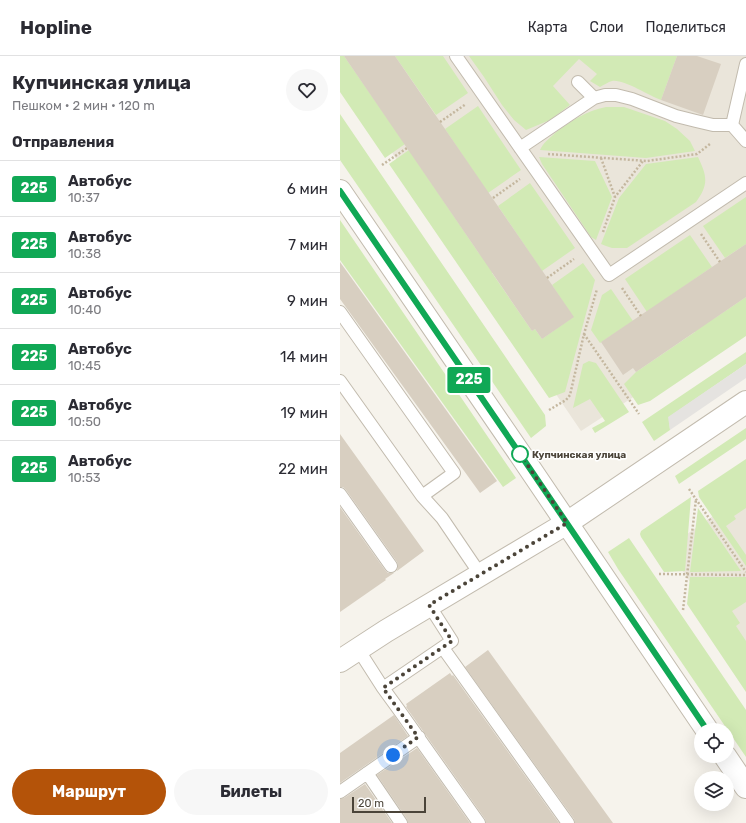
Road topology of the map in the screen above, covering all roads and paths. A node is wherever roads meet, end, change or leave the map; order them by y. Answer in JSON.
{"nodes":[{"id":1,"x":456,"y":56,"type":"edge"},
{"id":2,"x":746,"y":64,"type":"edge"},
{"id":3,"x":578,"y":82,"type":"dead end"},
{"id":4,"x":482,"y":93,"type":"junction"},
{"id":5,"x":594,"y":98,"type":"junction"},
{"id":6,"x":440,"y":122,"type":"dead end"},
{"id":7,"x":732,"y":125,"type":"junction"},
{"id":8,"x":746,"y":141,"type":"edge"},
{"id":9,"x":407,"y":148,"type":"dead end"},
{"id":10,"x":520,"y":148,"type":"junction"},
{"id":11,"x":601,"y":158,"type":"junction"},
{"id":12,"x":644,"y":161,"type":"junction"},
{"id":13,"x":382,"y":165,"type":"dead end"},
{"id":14,"x":535,"y":169,"type":"junction"},
{"id":15,"x":746,"y":183,"type":"edge"},
{"id":16,"x":340,"y":191,"type":"edge"},
{"id":17,"x":615,"y":197,"type":"junction"},
{"id":18,"x":493,"y":198,"type":"dead end"},
{"id":19,"x":691,"y":219,"type":"junction"},
{"id":20,"x":595,"y":255,"type":"junction"},
{"id":21,"x":720,"y":262,"type":"dead end"},
{"id":22,"x":610,"y":274,"type":"junction"},
{"id":23,"x":340,"y":312,"type":"edge"},
{"id":24,"x":641,"y":316,"type":"dead end"},
{"id":25,"x":584,"y":334,"type":"junction"},
{"id":26,"x":340,"y":381,"type":"edge"},
{"id":27,"x":746,"y":402,"type":"edge"},
{"id":28,"x":549,"y":410,"type":"dead end"},
{"id":29,"x":639,"y":414,"type":"dead end"},
{"id":30,"x":689,"y":489,"type":"dead end"},
{"id":31,"x":340,"y":494,"type":"edge"},
{"id":32,"x":422,"y":496,"type":"junction"},
{"id":33,"x":696,"y":499,"type":"junction"},
{"id":34,"x":567,"y":523,"type":"junction"},
{"id":35,"x":391,"y":566,"type":"dead end"},
{"id":36,"x":746,"y":573,"type":"edge"},
{"id":37,"x":480,"y":574,"type":"junction"},
{"id":38,"x":659,"y":574,"type":"dead end"},
{"id":39,"x":687,"y":574,"type":"junction"},
{"id":40,"x":429,"y":605,"type":"junction"},
{"id":41,"x":683,"y":610,"type":"dead end"},
{"id":42,"x":443,"y":648,"type":"junction"},
{"id":43,"x":358,"y":649,"type":"junction"},
{"id":44,"x":340,"y":661,"type":"edge"},
{"id":45,"x":383,"y":688,"type":"junction"},
{"id":46,"x":702,"y":723,"type":"edge"},
{"id":47,"x":418,"y":737,"type":"junction"},
{"id":48,"x":730,"y":763,"type":"edge"},
{"id":49,"x":367,"y":773,"type":"junction"},
{"id":50,"x":746,"y":787,"type":"edge"},
{"id":51,"x":340,"y":792,"type":"edge"},
{"id":52,"x":401,"y":823,"type":"edge"},
{"id":53,"x":480,"y":823,"type":"edge"},
{"id":54,"x":568,"y":823,"type":"edge"}],
"edges":[{"from":1,"to":4,"type":"lane"},
{"from":2,"to":7,"type":"lane"},
{"from":3,"to":5,"type":"lane"},
{"from":4,"to":6,"type":"path"},
{"from":4,"to":10,"type":"lane"},
{"from":5,"to":7,"type":"lane"},
{"from":5,"to":10,"type":"lane"},
{"from":7,"to":8,"type":"lane"},
{"from":7,"to":12,"type":"path"},
{"from":9,"to":13,"type":"path"},
{"from":10,"to":11,"type":"path"},
{"from":10,"to":14,"type":"lane"},
{"from":11,"to":12,"type":"path"},
{"from":11,"to":17,"type":"path"},
{"from":12,"to":17,"type":"path"},
{"from":14,"to":18,"type":"path"},
{"from":14,"to":20,"type":"lane"},
{"from":15,"to":19,"type":"lane"},
{"from":16,"to":34,"type":"street"},
{"from":17,"to":20,"type":"path"},
{"from":19,"to":21,"type":"path"},
{"from":19,"to":22,"type":"lane"},
{"from":20,"to":22,"type":"lane"},
{"from":22,"to":24,"type":"path"},
{"from":22,"to":25,"type":"path"},
{"from":23,"to":32,"type":"lane"},
{"from":25,"to":28,"type":"path"},
{"from":25,"to":29,"type":"path"},
{"from":26,"to":32,"type":"lane"},
{"from":27,"to":34,"type":"street"},
{"from":30,"to":33,"type":"path"},
{"from":31,"to":35,"type":"lane"},
{"from":32,"to":37,"type":"lane"},
{"from":33,"to":36,"type":"path"},
{"from":33,"to":39,"type":"path"},
{"from":34,"to":37,"type":"street"},
{"from":34,"to":46,"type":"street"},
{"from":36,"to":39,"type":"path"},
{"from":37,"to":40,"type":"street"},
{"from":38,"to":39,"type":"path"},
{"from":39,"to":41,"type":"path"},
{"from":40,"to":42,"type":"lane"},
{"from":40,"to":43,"type":"street"},
{"from":42,"to":45,"type":"lane"},
{"from":42,"to":54,"type":"lane"},
{"from":43,"to":44,"type":"street"},
{"from":43,"to":45,"type":"lane"},
{"from":45,"to":47,"type":"lane"},
{"from":47,"to":49,"type":"lane"},
{"from":47,"to":53,"type":"lane"},
{"from":48,"to":50,"type":"street"},
{"from":49,"to":51,"type":"lane"},
{"from":49,"to":52,"type":"lane"}]}
